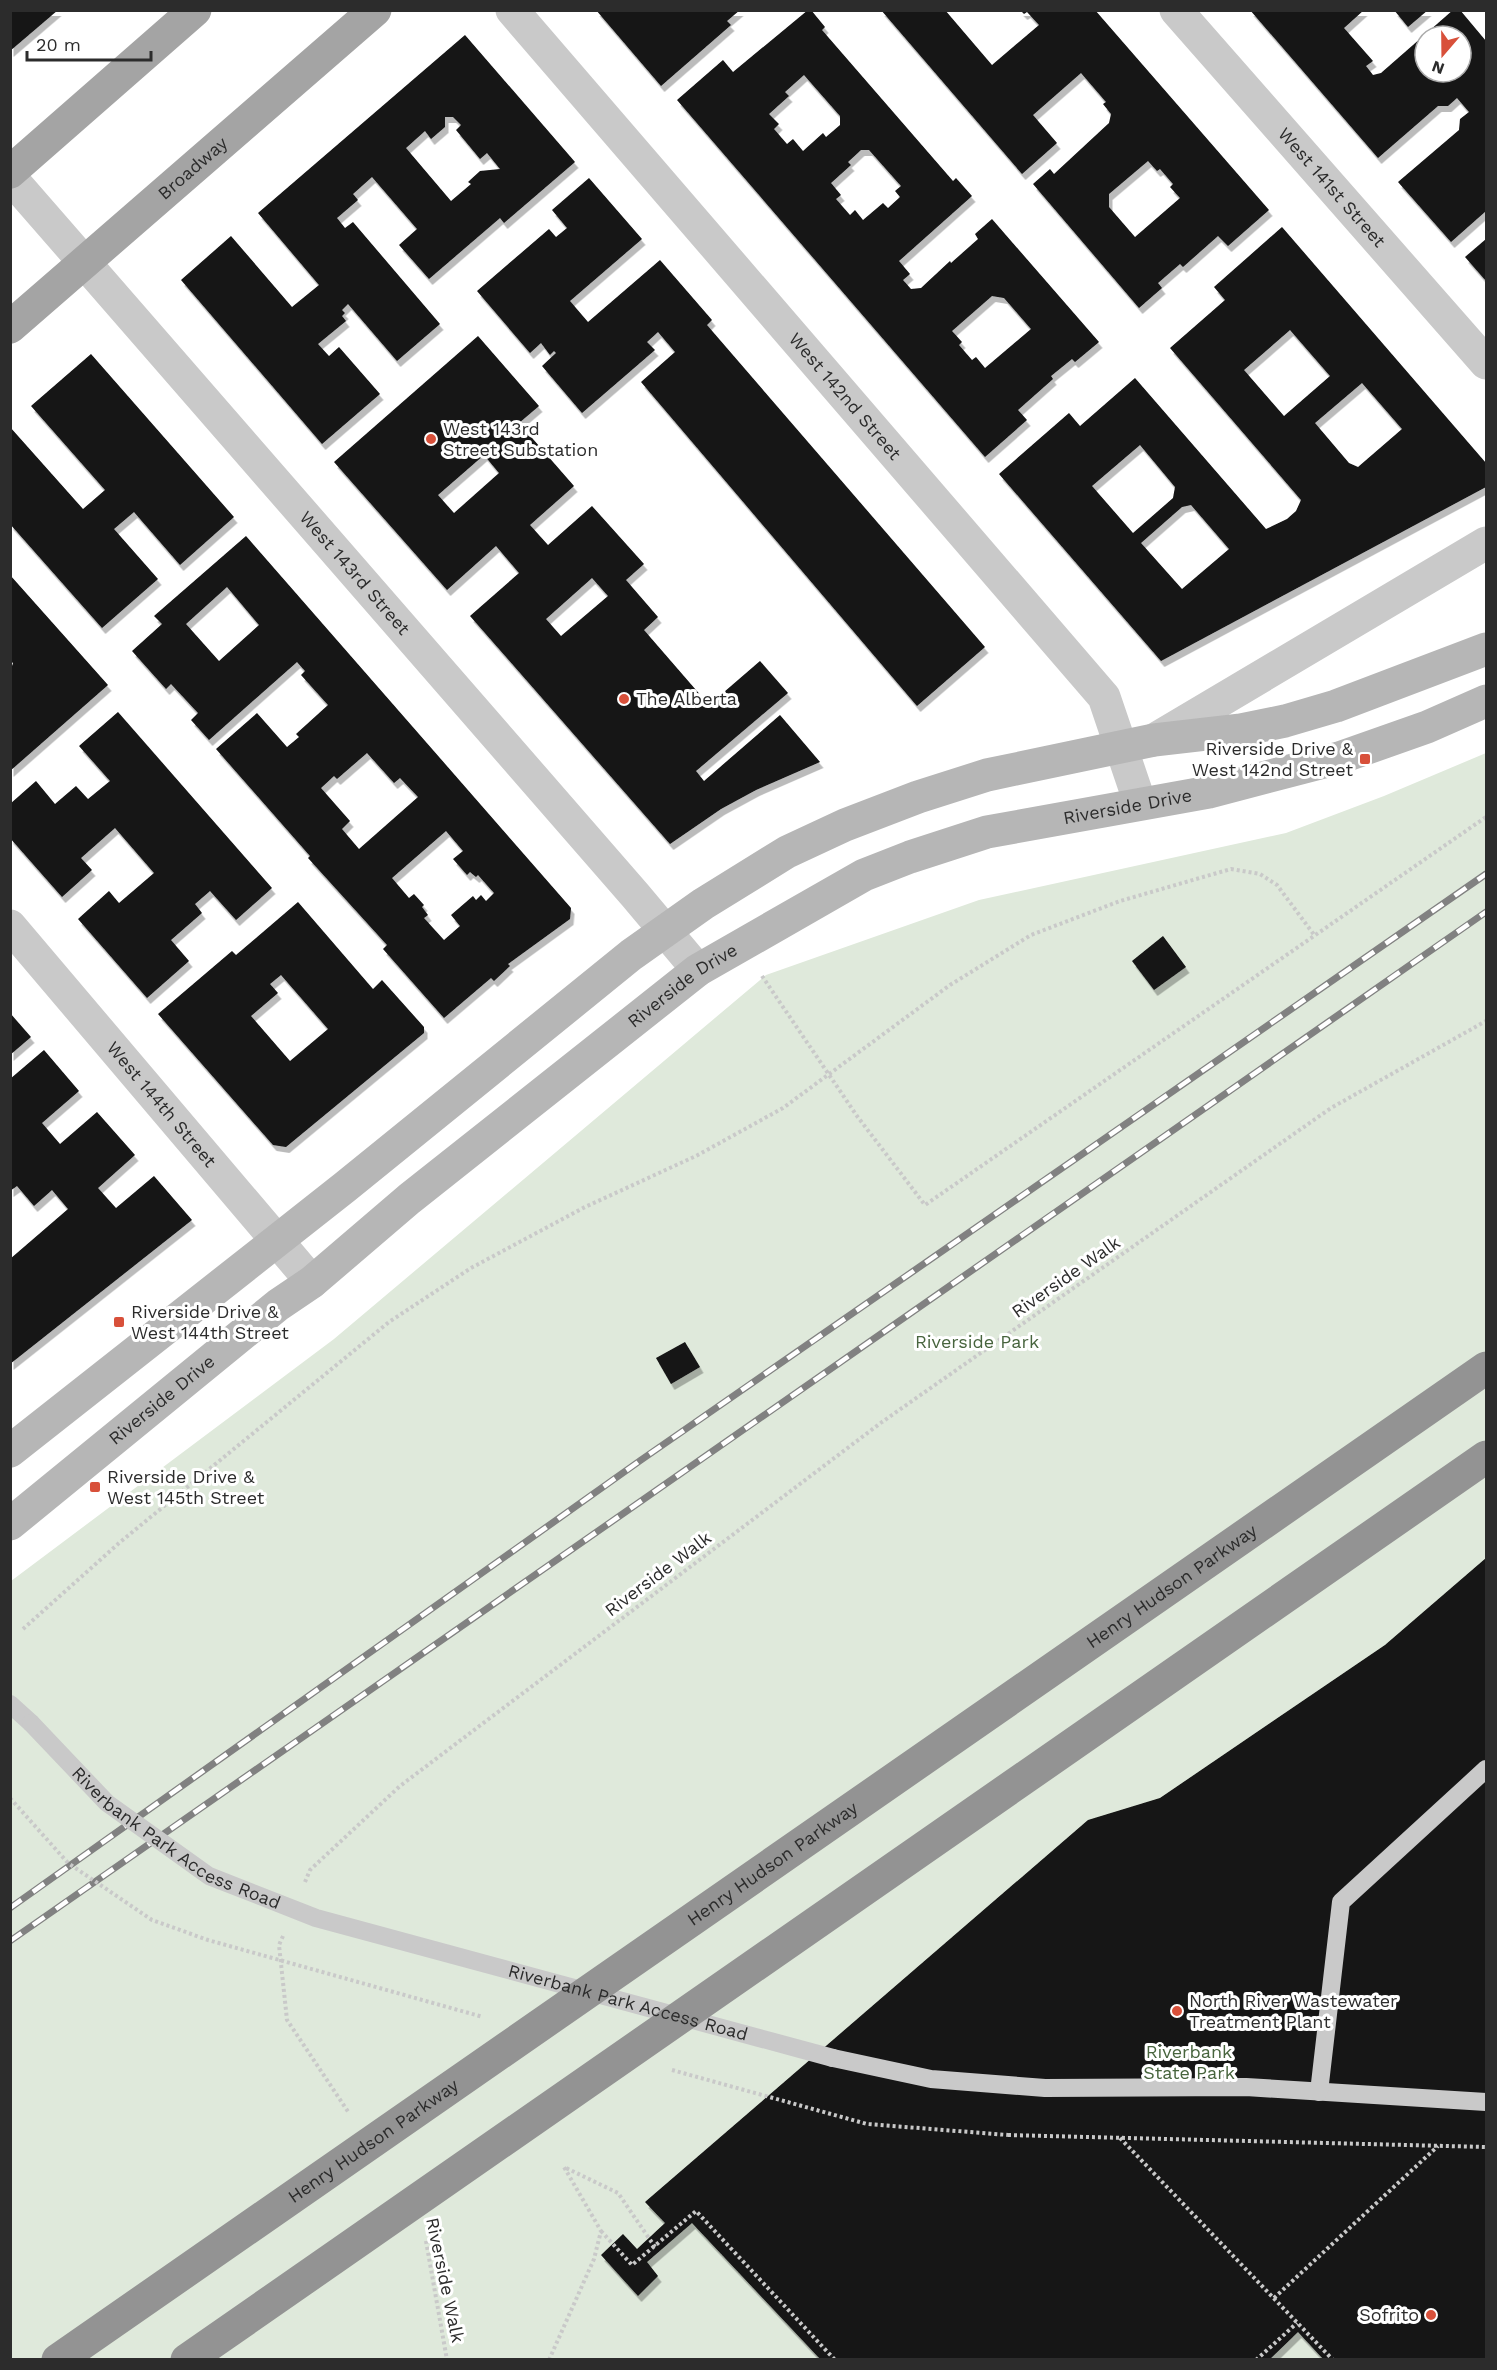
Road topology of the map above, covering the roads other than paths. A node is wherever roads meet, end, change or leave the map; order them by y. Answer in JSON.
{"nodes":[{"id":1,"x":195,"y":10,"type":"edge"},
{"id":2,"x":375,"y":10,"type":"edge"},
{"id":3,"x":512,"y":10,"type":"edge"},
{"id":4,"x":1176,"y":10,"type":"edge"},
{"id":5,"x":10,"y":172,"type":"edge"},
{"id":6,"x":10,"y":177,"type":"edge"},
{"id":7,"x":85,"y":262,"type":"junction"},
{"id":8,"x":10,"y":327,"type":"edge"},
{"id":9,"x":1486,"y":363,"type":"edge"},
{"id":10,"x":1486,"y":543,"type":"edge"},
{"id":11,"x":1486,"y":649,"type":"edge"},
{"id":12,"x":1486,"y":701,"type":"edge"},
{"id":13,"x":1154,"y":740,"type":"junction"},
{"id":14,"x":1121,"y":748,"type":"junction"},
{"id":15,"x":1140,"y":803,"type":"junction"},
{"id":16,"x":10,"y":926,"type":"edge"},
{"id":17,"x":664,"y":931,"type":"junction"},
{"id":18,"x":698,"y":970,"type":"junction"},
{"id":19,"x":276,"y":1239,"type":"junction"},
{"id":20,"x":312,"y":1282,"type":"junction"},
{"id":21,"x":1486,"y":1368,"type":"edge"},
{"id":22,"x":10,"y":1451,"type":"edge"},
{"id":23,"x":1486,"y":1457,"type":"edge"},
{"id":24,"x":10,"y":1524,"type":"edge"},
{"id":25,"x":10,"y":1704,"type":"edge"},
{"id":26,"x":1486,"y":1769,"type":"edge"},
{"id":27,"x":1319,"y":2092,"type":"junction"},
{"id":28,"x":1486,"y":2102,"type":"edge"},
{"id":29,"x":58,"y":2360,"type":"edge"},
{"id":30,"x":187,"y":2360,"type":"edge"}],
"edges":[{"from":1,"to":5,"type":"main road"},
{"from":2,"to":7,"type":"main road","name":"Broadway"},
{"from":3,"to":14,"type":"street","name":"West 142nd Street"},
{"from":4,"to":9,"type":"street","name":"West 141st Street"},
{"from":6,"to":7,"type":"street","name":"West 143rd Street"},
{"from":7,"to":8,"type":"main road","name":"Broadway"},
{"from":7,"to":17,"type":"street","name":"West 143rd Street"},
{"from":10,"to":13,"type":"street"},
{"from":11,"to":13,"type":"main road"},
{"from":12,"to":15,"type":"main road","name":"Riverside Drive"},
{"from":13,"to":14,"type":"main road"},
{"from":14,"to":15,"type":"street","name":"West 142nd Street"},
{"from":14,"to":17,"type":"main road"},
{"from":15,"to":18,"type":"main road","name":"Riverside Drive"},
{"from":16,"to":19,"type":"street","name":"West 144th Street"},
{"from":17,"to":18,"type":"street","name":"West 143rd Street"},
{"from":17,"to":19,"type":"main road"},
{"from":18,"to":20,"type":"main road","name":"Riverside Drive"},
{"from":19,"to":20,"type":"street","name":"West 144th Street"},
{"from":19,"to":22,"type":"main road"},
{"from":20,"to":24,"type":"main road","name":"Riverside Drive"},
{"from":21,"to":29,"type":"highway","name":"Henry Hudson Parkway","bridge":true},
{"from":23,"to":30,"type":"highway","bridge":true},
{"from":25,"to":27,"type":"lane","name":"Riverbank Park Access Road","bridge":true},
{"from":26,"to":27,"type":"lane"},
{"from":27,"to":28,"type":"lane","name":"Riverbank Park Access Road"}]}
